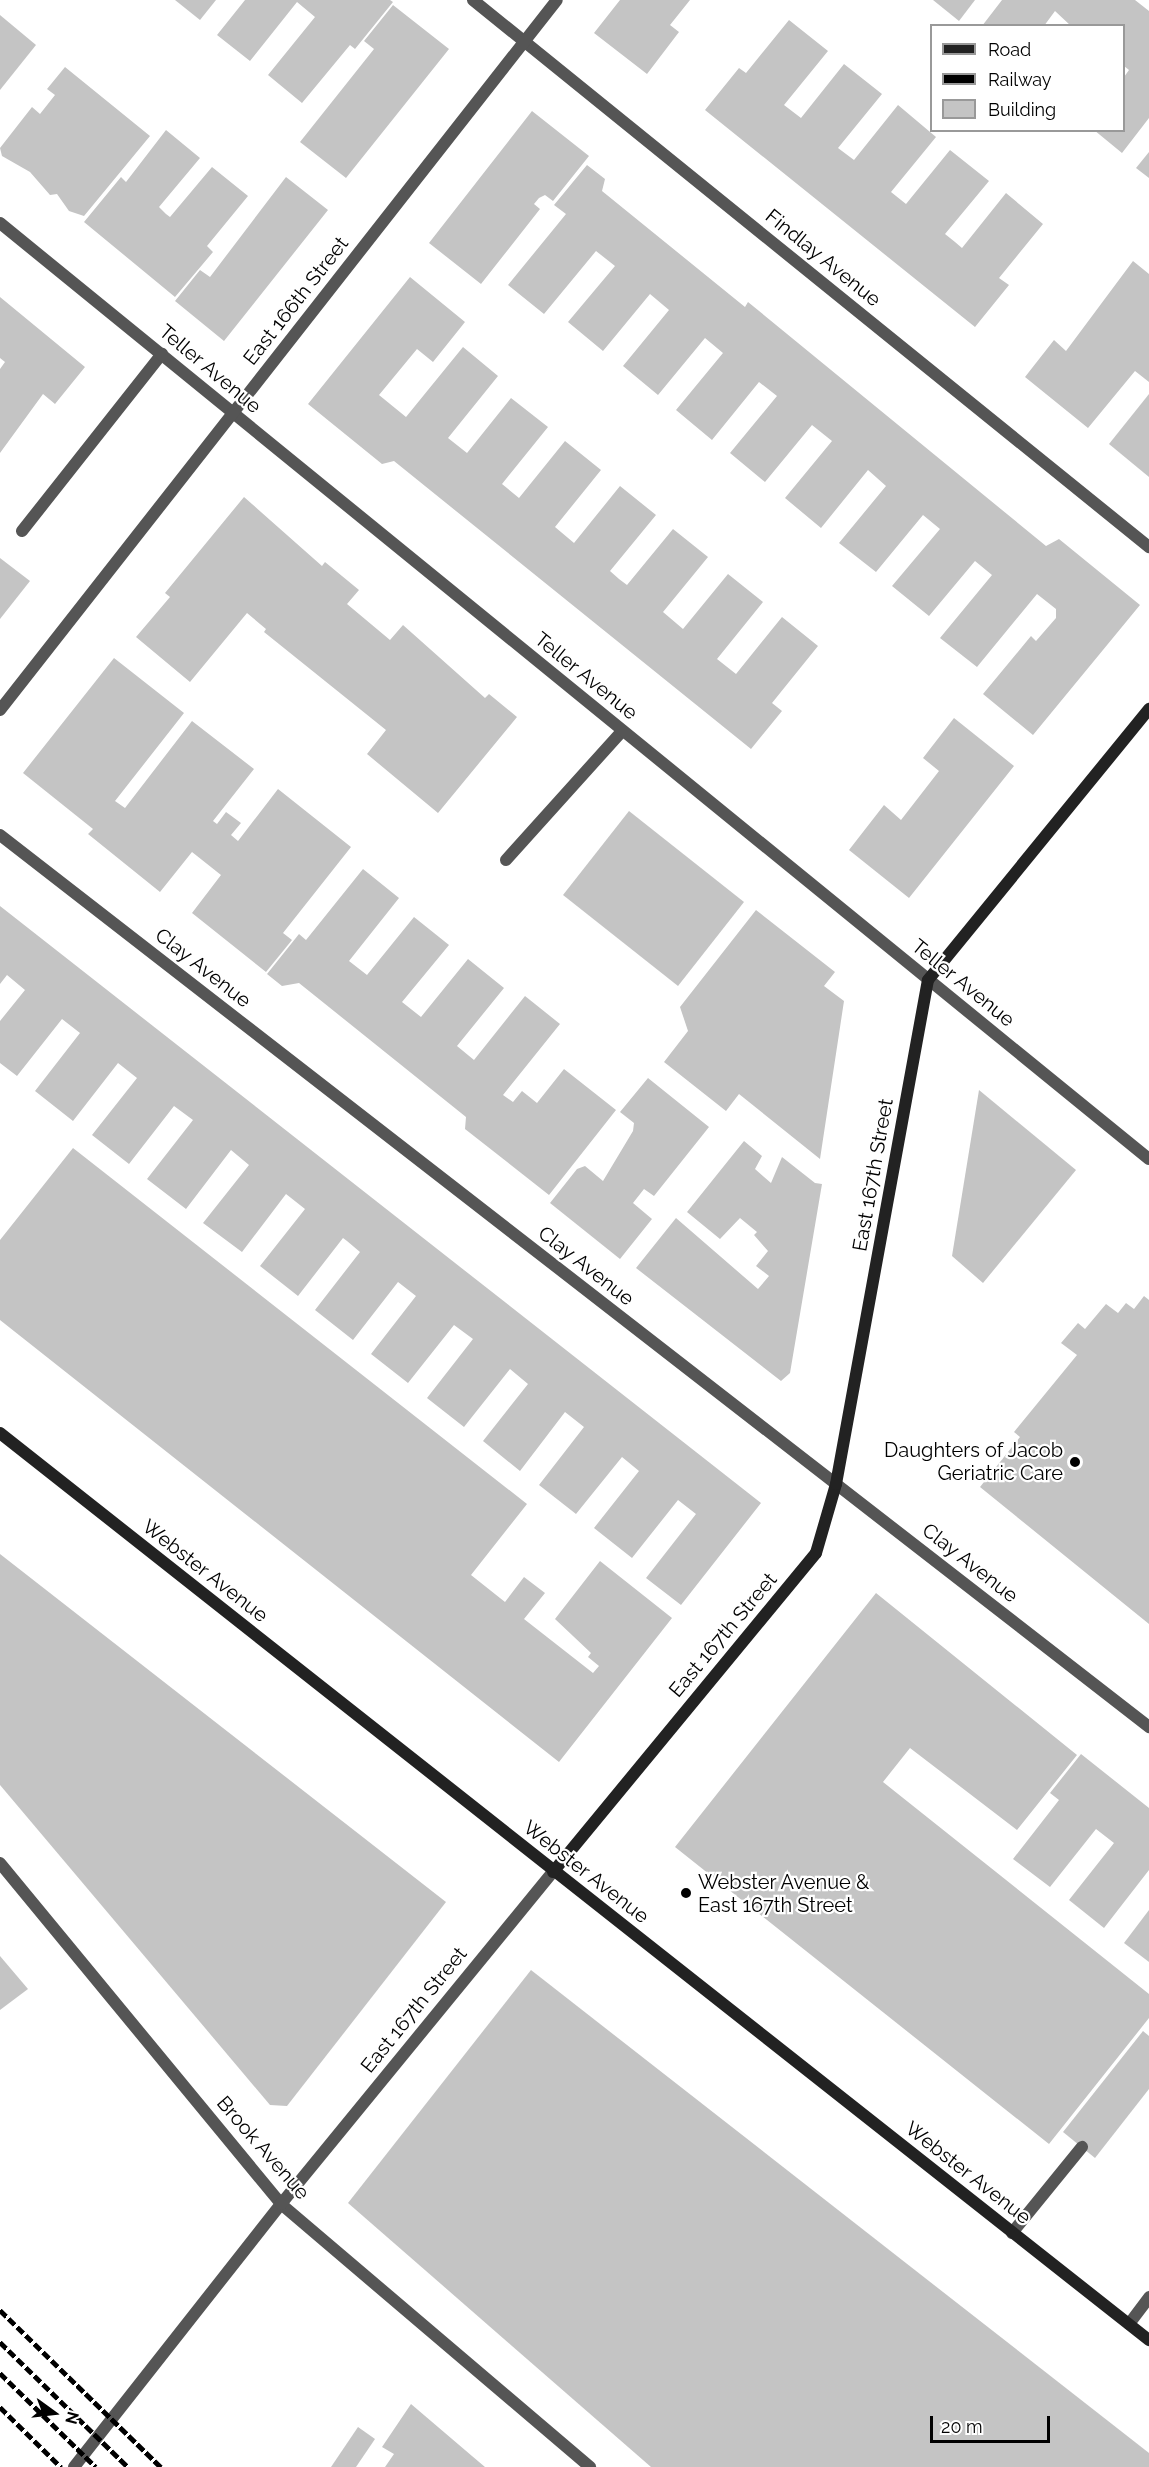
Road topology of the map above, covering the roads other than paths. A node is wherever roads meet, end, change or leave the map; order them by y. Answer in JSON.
{"nodes":[{"id":1,"x":473,"y":0,"type":"edge"},
{"id":2,"x":557,"y":0,"type":"edge"},
{"id":3,"x":524,"y":42,"type":"junction"},
{"id":4,"x":0,"y":223,"type":"edge"},
{"id":5,"x":162,"y":354,"type":"junction"},
{"id":6,"x":232,"y":414,"type":"junction"},
{"id":7,"x":22,"y":531,"type":"dead end"},
{"id":8,"x":1149,"y":547,"type":"edge"},
{"id":9,"x":1149,"y":709,"type":"edge"},
{"id":10,"x":0,"y":711,"type":"edge"},
{"id":11,"x":622,"y":731,"type":"junction"},
{"id":12,"x":0,"y":835,"type":"edge"},
{"id":13,"x":507,"y":860,"type":"dead end"},
{"id":14,"x":928,"y":980,"type":"junction"},
{"id":15,"x":1149,"y":1159,"type":"edge"},
{"id":16,"x":0,"y":1433,"type":"edge"},
{"id":17,"x":836,"y":1484,"type":"junction"},
{"id":18,"x":1149,"y":1727,"type":"edge"},
{"id":19,"x":0,"y":1863,"type":"edge"},
{"id":20,"x":553,"y":1872,"type":"junction"},
{"id":21,"x":1082,"y":2147,"type":"dead end"},
{"id":22,"x":281,"y":2204,"type":"junction"},
{"id":23,"x":1012,"y":2233,"type":"junction"},
{"id":24,"x":1149,"y":2297,"type":"edge"},
{"id":25,"x":1129,"y":2324,"type":"junction"},
{"id":26,"x":1149,"y":2340,"type":"edge"},
{"id":27,"x":74,"y":2467,"type":"edge"},
{"id":28,"x":590,"y":2467,"type":"edge"}],
"edges":[{"from":1,"to":3,"type":"street","name":"Findlay Avenue"},
{"from":2,"to":3,"type":"street","name":"East 166th Street"},
{"from":3,"to":6,"type":"street","name":"East 166th Street"},
{"from":3,"to":8,"type":"street","name":"Findlay Avenue"},
{"from":4,"to":5,"type":"street","name":"Teller Avenue"},
{"from":5,"to":6,"type":"street","name":"Teller Avenue"},
{"from":5,"to":7,"type":"street"},
{"from":6,"to":10,"type":"street","name":"East 166th Street"},
{"from":6,"to":11,"type":"street","name":"Teller Avenue"},
{"from":9,"to":14,"type":"main road","name":"East 167th Street"},
{"from":11,"to":13,"type":"street"},
{"from":11,"to":14,"type":"street","name":"Teller Avenue"},
{"from":12,"to":17,"type":"street","name":"Clay Avenue"},
{"from":14,"to":15,"type":"street","name":"Teller Avenue"},
{"from":14,"to":17,"type":"main road","name":"East 167th Street"},
{"from":16,"to":20,"type":"main road","name":"Webster Avenue"},
{"from":17,"to":18,"type":"street","name":"Clay Avenue"},
{"from":17,"to":20,"type":"main road","name":"East 167th Street"},
{"from":19,"to":22,"type":"street","name":"Brook Avenue"},
{"from":20,"to":22,"type":"street","name":"East 167th Street"},
{"from":20,"to":23,"type":"main road","name":"Webster Avenue"},
{"from":21,"to":23,"type":"street"},
{"from":22,"to":27,"type":"street","name":"East 167th Street"},
{"from":22,"to":28,"type":"street","name":"Brook Avenue"},
{"from":23,"to":25,"type":"main road","name":"Webster Avenue"},
{"from":24,"to":25,"type":"street"},
{"from":25,"to":26,"type":"main road","name":"Webster Avenue"}]}
